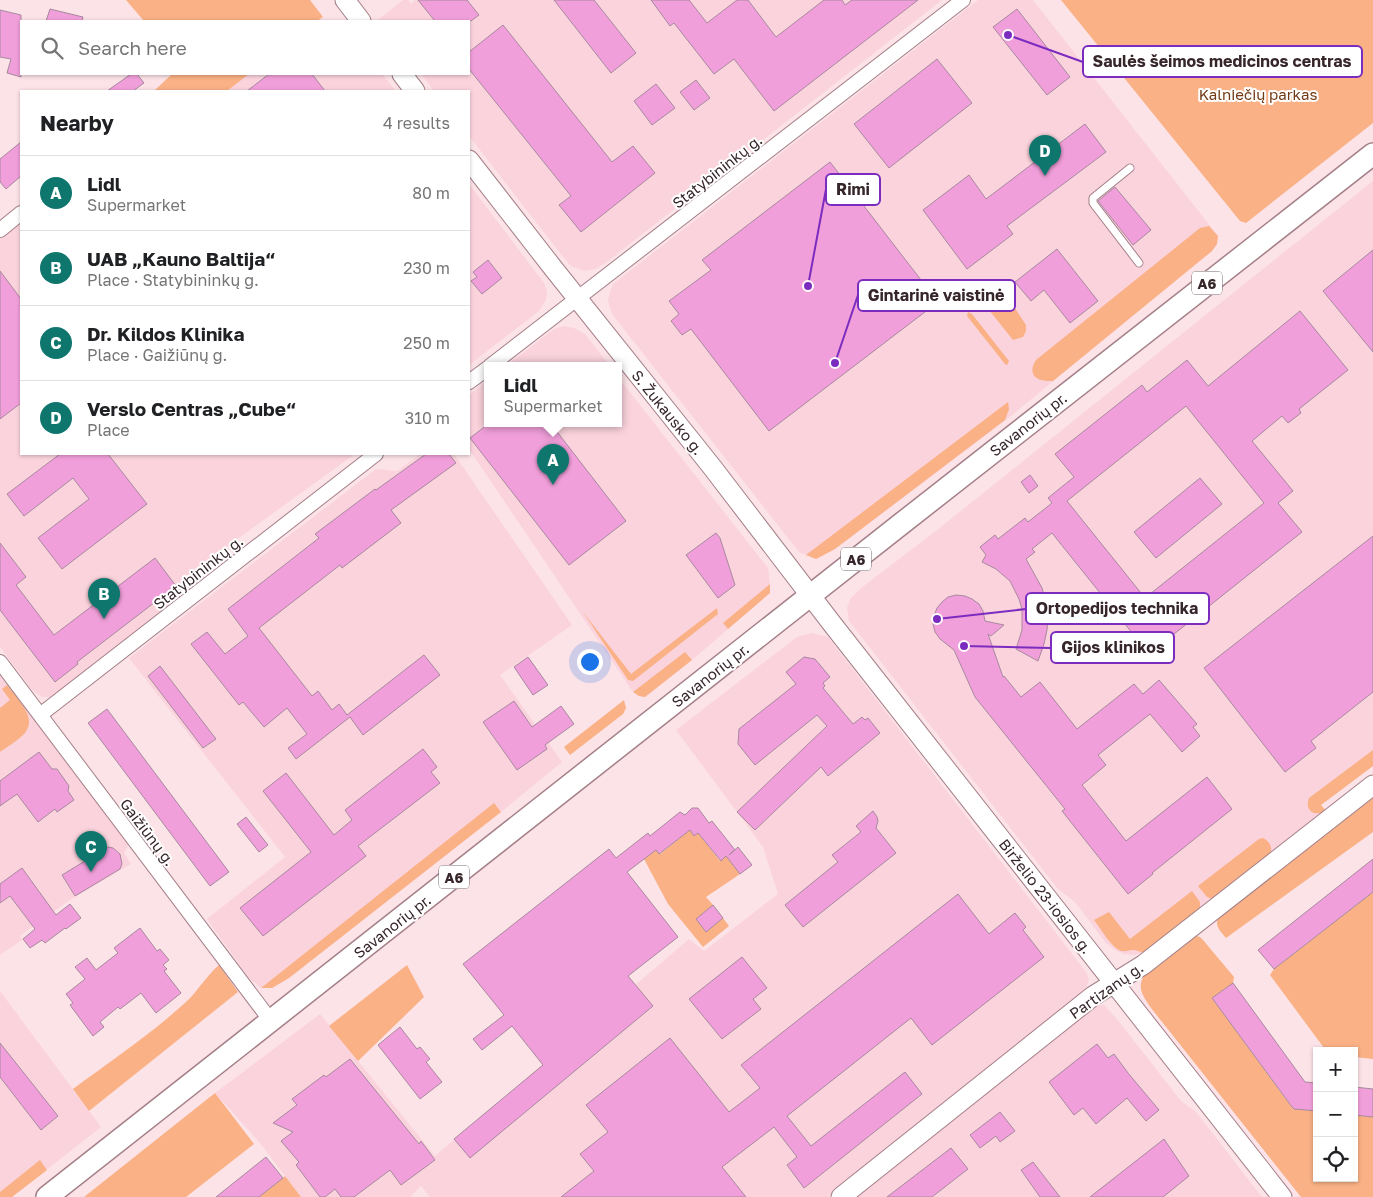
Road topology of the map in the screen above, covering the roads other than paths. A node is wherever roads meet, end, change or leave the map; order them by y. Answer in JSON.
{"nodes":[{"id":1,"x":345,"y":0,"type":"edge"},
{"id":2,"x":963,"y":0,"type":"edge"},
{"id":3,"x":360,"y":20,"type":"edge"},
{"id":4,"x":403,"y":75,"type":"edge"},
{"id":5,"x":414,"y":90,"type":"edge"},
{"id":6,"x":1373,"y":154,"type":"edge"},
{"id":7,"x":470,"y":161,"type":"edge"},
{"id":8,"x":1130,"y":168,"type":"dead end"},
{"id":9,"x":20,"y":214,"type":"edge"},
{"id":10,"x":0,"y":230,"type":"edge"},
{"id":11,"x":1139,"y":263,"type":"dead end"},
{"id":12,"x":578,"y":299,"type":"junction"},
{"id":13,"x":496,"y":362,"type":"edge"},
{"id":14,"x":484,"y":371,"type":"edge"},
{"id":15,"x":470,"y":381,"type":"edge"},
{"id":16,"x":375,"y":455,"type":"edge"},
{"id":17,"x":810,"y":595,"type":"junction"},
{"id":18,"x":0,"y":662,"type":"edge"},
{"id":19,"x":40,"y":716,"type":"junction"},
{"id":20,"x":1373,"y":785,"type":"edge"},
{"id":21,"x":1114,"y":983,"type":"junction"},
{"id":22,"x":271,"y":1021,"type":"junction"},
{"id":23,"x":47,"y":1197,"type":"edge"},
{"id":24,"x":841,"y":1197,"type":"edge"},
{"id":25,"x":1282,"y":1197,"type":"edge"}],
"edges":[{"from":1,"to":3,"type":"main road"},
{"from":2,"to":12,"type":"street","name":"Statybininkų g."},
{"from":4,"to":5,"type":"main road"},
{"from":6,"to":17,"type":"main road","name":"Savanorių pr.","number":"A6"},
{"from":7,"to":12,"type":"main road","name":"S. Žukausko g."},
{"from":8,"to":11,"type":"lane"},
{"from":9,"to":10,"type":"street"},
{"from":12,"to":13,"type":"street","name":"Statybininkų g."},
{"from":12,"to":17,"type":"main road","name":"S. Žukausko g."},
{"from":14,"to":15,"type":"street","name":"Statybininkų g."},
{"from":16,"to":19,"type":"street","name":"Statybininkų g."},
{"from":17,"to":21,"type":"main road","name":"Birželio 23-iosios g."},
{"from":17,"to":22,"type":"main road","name":"Savanorių pr.","number":"A6"},
{"from":18,"to":19,"type":"street","name":"Gaižiūnų g."},
{"from":19,"to":22,"type":"street","name":"Gaižiūnų g."},
{"from":20,"to":21,"type":"main road","name":"Partizanų g."},
{"from":21,"to":24,"type":"main road","name":"Partizanų g."},
{"from":21,"to":25,"type":"main road","name":"Birželio 23-iosios g."},
{"from":22,"to":23,"type":"main road","name":"Savanorių pr.","number":"A6"}]}
